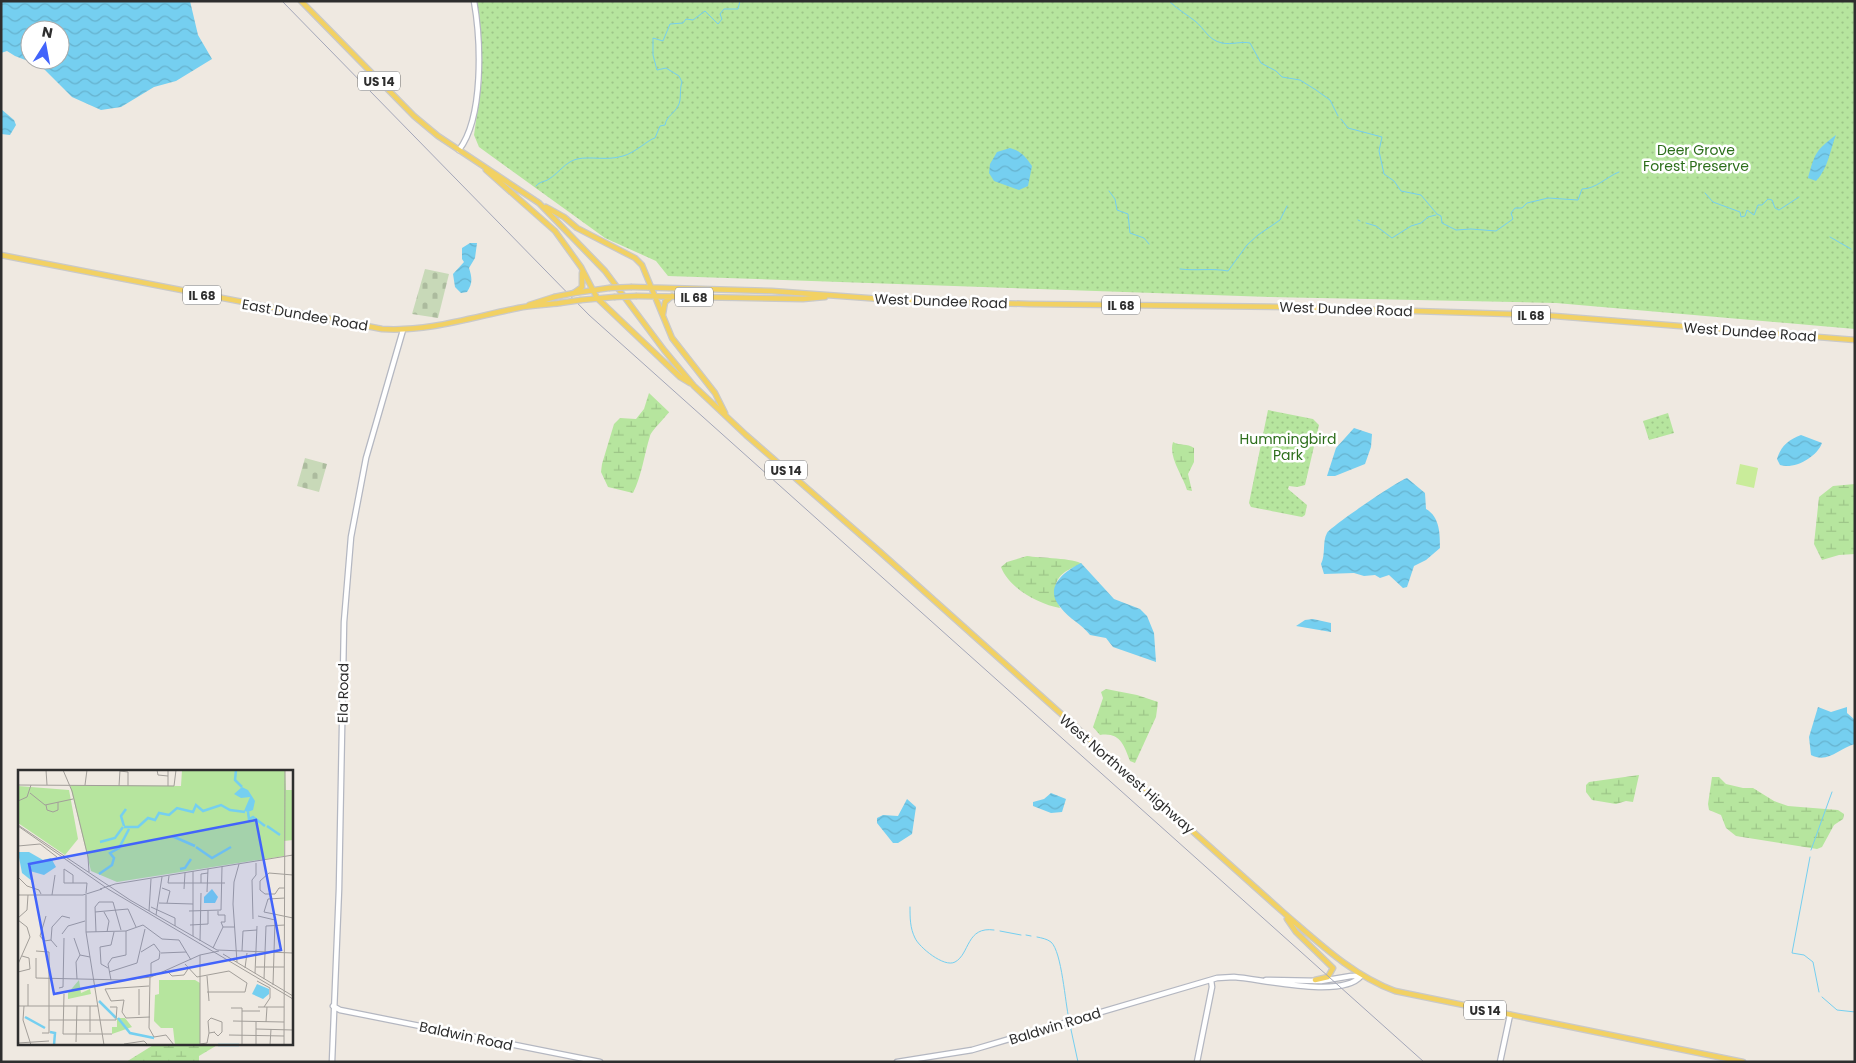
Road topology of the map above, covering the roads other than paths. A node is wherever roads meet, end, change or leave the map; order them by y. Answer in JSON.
{"nodes":[{"id":1,"x":474,"y":1,"type":"edge"},
{"id":2,"x":303,"y":3,"type":"edge"},
{"id":3,"x":459,"y":150,"type":"junction"},
{"id":4,"x":474,"y":159,"type":"junction"},
{"id":5,"x":539,"y":203,"type":"junction"},
{"id":6,"x":1,"y":256,"type":"edge"},
{"id":7,"x":581,"y":267,"type":"junction"},
{"id":8,"x":652,"y":287,"type":"junction"},
{"id":9,"x":593,"y":290,"type":"junction"},
{"id":10,"x":574,"y":293,"type":"junction"},
{"id":11,"x":655,"y":296,"type":"junction"},
{"id":12,"x":672,"y":296,"type":"junction"},
{"id":13,"x":837,"y":296,"type":"junction"},
{"id":14,"x":597,"y":298,"type":"junction"},
{"id":15,"x":520,"y":308,"type":"junction"},
{"id":16,"x":662,"y":318,"type":"junction"},
{"id":17,"x":403,"y":330,"type":"junction"},
{"id":18,"x":1855,"y":340,"type":"edge"},
{"id":19,"x":694,"y":386,"type":"junction"},
{"id":20,"x":726,"y":416,"type":"junction"},
{"id":21,"x":1284,"y":913,"type":"junction"},
{"id":22,"x":1361,"y":976,"type":"junction"},
{"id":23,"x":1211,"y":980,"type":"junction"},
{"id":24,"x":1264,"y":980,"type":"junction"},
{"id":25,"x":1315,"y":980,"type":"junction"},
{"id":26,"x":334,"y":1006,"type":"junction"},
{"id":27,"x":1510,"y":1016,"type":"junction"},
{"id":28,"x":1732,"y":1061,"type":"edge"},
{"id":29,"x":332,"y":1062,"type":"edge"},
{"id":30,"x":600,"y":1062,"type":"edge"},
{"id":31,"x":897,"y":1062,"type":"edge"},
{"id":32,"x":1197,"y":1062,"type":"edge"},
{"id":33,"x":1500,"y":1062,"type":"edge"},
{"id":34,"x":1743,"y":1062,"type":"edge"}],
"edges":[{"from":1,"to":3,"type":"main road"},
{"from":2,"to":3,"type":"main road","number":"US 14"},
{"from":3,"to":4,"type":"main road","number":"US 14"},
{"from":4,"to":5,"type":"main road","number":"US 14"},
{"from":4,"to":7,"type":"main road"},
{"from":5,"to":8,"type":"main road"},
{"from":5,"to":19,"type":"main road","name":"West Northwest Highway","number":"US 14"},
{"from":6,"to":17,"type":"main road","name":"East Dundee Road","number":"IL 68"},
{"from":7,"to":9,"type":"main road"},
{"from":7,"to":10,"type":"main road"},
{"from":8,"to":9,"type":"main road","name":"West Dundee Road","number":"IL 68","bridge":true},
{"from":8,"to":11,"type":"main road"},
{"from":8,"to":13,"type":"main road","name":"West Dundee Road","number":"IL 68"},
{"from":9,"to":10,"type":"main road","name":"East Dundee Road","number":"IL 68"},
{"from":9,"to":14,"type":"main road"},
{"from":10,"to":15,"type":"main road","name":"East Dundee Road","number":"IL 68","bridge":true},
{"from":11,"to":12,"type":"main road","name":"West Dundee Road","number":"IL 68"},
{"from":11,"to":14,"type":"main road","name":"West Dundee Road","number":"IL 68","bridge":true},
{"from":11,"to":16,"type":"main road"},
{"from":12,"to":13,"type":"main road","name":"West Dundee Road","number":"IL 68"},
{"from":12,"to":16,"type":"main road"},
{"from":13,"to":18,"type":"main road","name":"West Dundee Road","number":"IL 68"},
{"from":14,"to":15,"type":"main road","name":"East Dundee Road","number":"IL 68","bridge":true},
{"from":14,"to":19,"type":"main road"},
{"from":15,"to":17,"type":"main road","name":"East Dundee Road","number":"IL 68"},
{"from":16,"to":20,"type":"main road"},
{"from":17,"to":26,"type":"main road","name":"Ela Road"},
{"from":19,"to":20,"type":"main road","name":"West Northwest Highway","number":"US 14"},
{"from":20,"to":21,"type":"main road","name":"West Northwest Highway","number":"US 14"},
{"from":21,"to":22,"type":"main road","name":"West Northwest Highway","number":"US 14"},
{"from":21,"to":25,"type":"main road"},
{"from":22,"to":24,"type":"main road"},
{"from":22,"to":25,"type":"main road"},
{"from":22,"to":27,"type":"main road","name":"West Northwest Highway","number":"US 14"},
{"from":23,"to":24,"type":"main road","name":"Baldwin Road"},
{"from":23,"to":31,"type":"main road","name":"Baldwin Road"},
{"from":23,"to":32,"type":"main road"},
{"from":24,"to":25,"type":"main road"},
{"from":26,"to":29,"type":"main road","name":"Ela Road"},
{"from":26,"to":30,"type":"main road","name":"Baldwin Road"},
{"from":27,"to":28,"type":"main road","name":"West Northwest Highway","number":"US 14"},
{"from":27,"to":33,"type":"main road"},
{"from":28,"to":34,"type":"main road","name":"West Northwest Highway","number":"US 14"}]}
